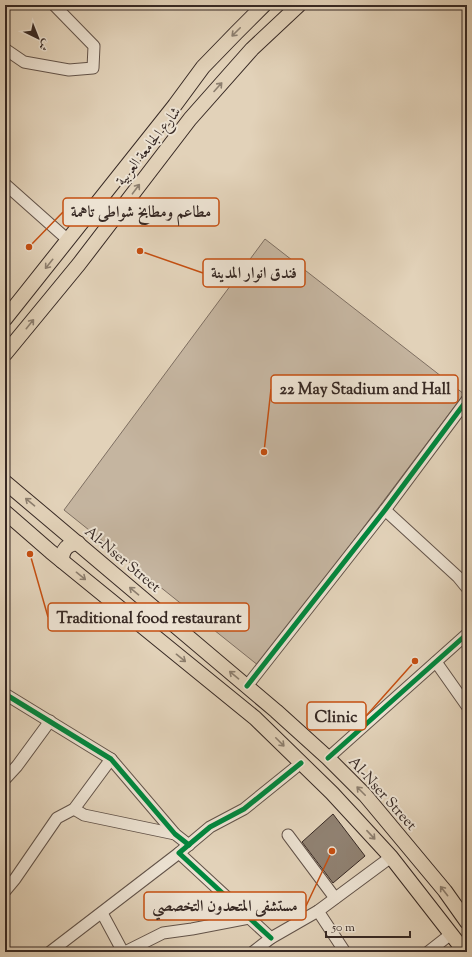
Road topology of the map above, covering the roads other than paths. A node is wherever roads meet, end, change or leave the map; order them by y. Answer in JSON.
{"nodes":[{"id":1,"x":54,"y":5,"type":"edge"},
{"id":2,"x":264,"y":5,"type":"edge"},
{"id":3,"x":299,"y":5,"type":"edge"},
{"id":4,"x":5,"y":49,"type":"edge"},
{"id":5,"x":5,"y":184,"type":"edge"},
{"id":6,"x":68,"y":240,"type":"junction"},
{"id":7,"x":5,"y":319,"type":"edge"},
{"id":8,"x":5,"y":354,"type":"edge"},
{"id":9,"x":467,"y":400,"type":"edge"},
{"id":10,"x":5,"y":482,"type":"edge"},
{"id":11,"x":385,"y":510,"type":"junction"},
{"id":12,"x":5,"y":512,"type":"edge"},
{"id":13,"x":54,"y":522,"type":"junction"},
{"id":14,"x":40,"y":542,"type":"junction"},
{"id":15,"x":78,"y":543,"type":"junction"},
{"id":16,"x":62,"y":561,"type":"junction"},
{"id":17,"x":467,"y":588,"type":"edge"},
{"id":18,"x":467,"y":634,"type":"edge"},
{"id":19,"x":436,"y":662,"type":"junction"},
{"id":20,"x":247,"y":686,"type":"junction"},
{"id":21,"x":5,"y":694,"type":"edge"},
{"id":22,"x":467,"y":706,"type":"edge"},
{"id":23,"x":50,"y":721,"type":"junction"},
{"id":24,"x":328,"y":758,"type":"junction"},
{"id":25,"x":111,"y":759,"type":"junction"},
{"id":26,"x":301,"y":763,"type":"junction"},
{"id":27,"x":5,"y":779,"type":"edge"},
{"id":28,"x":74,"y":809,"type":"junction"},
{"id":29,"x":175,"y":834,"type":"junction"},
{"id":30,"x":288,"y":835,"type":"dead end"},
{"id":31,"x":189,"y":844,"type":"junction"},
{"id":32,"x":179,"y":853,"type":"junction"},
{"id":33,"x":391,"y":857,"type":"junction"},
{"id":34,"x":5,"y":891,"type":"edge"},
{"id":35,"x":335,"y":898,"type":"junction"},
{"id":36,"x":318,"y":911,"type":"junction"},
{"id":37,"x":102,"y":913,"type":"junction"},
{"id":38,"x":249,"y":918,"type":"junction"},
{"id":39,"x":467,"y":922,"type":"edge"},
{"id":40,"x":451,"y":934,"type":"junction"},
{"id":41,"x":270,"y":938,"type":"junction"},
{"id":42,"x":50,"y":952,"type":"edge"},
{"id":43,"x":124,"y":952,"type":"edge"},
{"id":44,"x":253,"y":952,"type":"edge"},
{"id":45,"x":346,"y":952,"type":"edge"},
{"id":46,"x":428,"y":952,"type":"edge"},
{"id":47,"x":465,"y":952,"type":"edge"}],
"edges":[{"from":1,"to":4,"type":"street"},
{"from":2,"to":6,"type":"main road","name":"شارع الجامعة العربية","one_way":true},
{"from":8,"to":3,"type":"main road","name":"شارع الجامعة العربية","one_way":true},
{"from":5,"to":6,"type":"street"},
{"from":6,"to":7,"type":"main road","name":"شارع الجامعة العربية","one_way":true},
{"from":9,"to":11,"type":"street"},
{"from":13,"to":10,"type":"main road","name":"Al-Nser Street","one_way":true},
{"from":11,"to":17,"type":"street"},
{"from":11,"to":20,"type":"street"},
{"from":12,"to":14,"type":"main road"},
{"from":13,"to":14,"type":"main road"},
{"from":13,"to":15,"type":"main road","name":"Al-Nser Street"},
{"from":14,"to":16,"type":"main road"},
{"from":15,"to":16,"type":"main road"},
{"from":20,"to":15,"type":"main road","name":"Al-Nser Street","one_way":true},
{"from":16,"to":26,"type":"main road","one_way":true},
{"from":18,"to":19,"type":"street"},
{"from":19,"to":22,"type":"street"},
{"from":19,"to":24,"type":"street"},
{"from":20,"to":24,"type":"main road","name":"Al-Nser Street"},
{"from":21,"to":23,"type":"street"},
{"from":23,"to":25,"type":"street"},
{"from":23,"to":27,"type":"street"},
{"from":39,"to":24,"type":"main road","name":"Al-Nser Street","one_way":true},
{"from":25,"to":28,"type":"street"},
{"from":25,"to":29,"type":"street"},
{"from":26,"to":31,"type":"street"},
{"from":26,"to":33,"type":"main road","one_way":true},
{"from":28,"to":29,"type":"street"},
{"from":28,"to":34,"type":"street"},
{"from":29,"to":31,"type":"street"},
{"from":30,"to":35,"type":"street"},
{"from":31,"to":32,"type":"street"},
{"from":32,"to":37,"type":"street"},
{"from":32,"to":38,"type":"street"},
{"from":33,"to":35,"type":"street"},
{"from":33,"to":40,"type":"main road"},
{"from":35,"to":36,"type":"street"},
{"from":36,"to":41,"type":"street"},
{"from":36,"to":45,"type":"street"},
{"from":37,"to":42,"type":"street"},
{"from":37,"to":43,"type":"street"},
{"from":38,"to":41,"type":"street"},
{"from":38,"to":43,"type":"street"},
{"from":40,"to":46,"type":"street"},
{"from":40,"to":47,"type":"main road"},
{"from":41,"to":44,"type":"street"}]}
